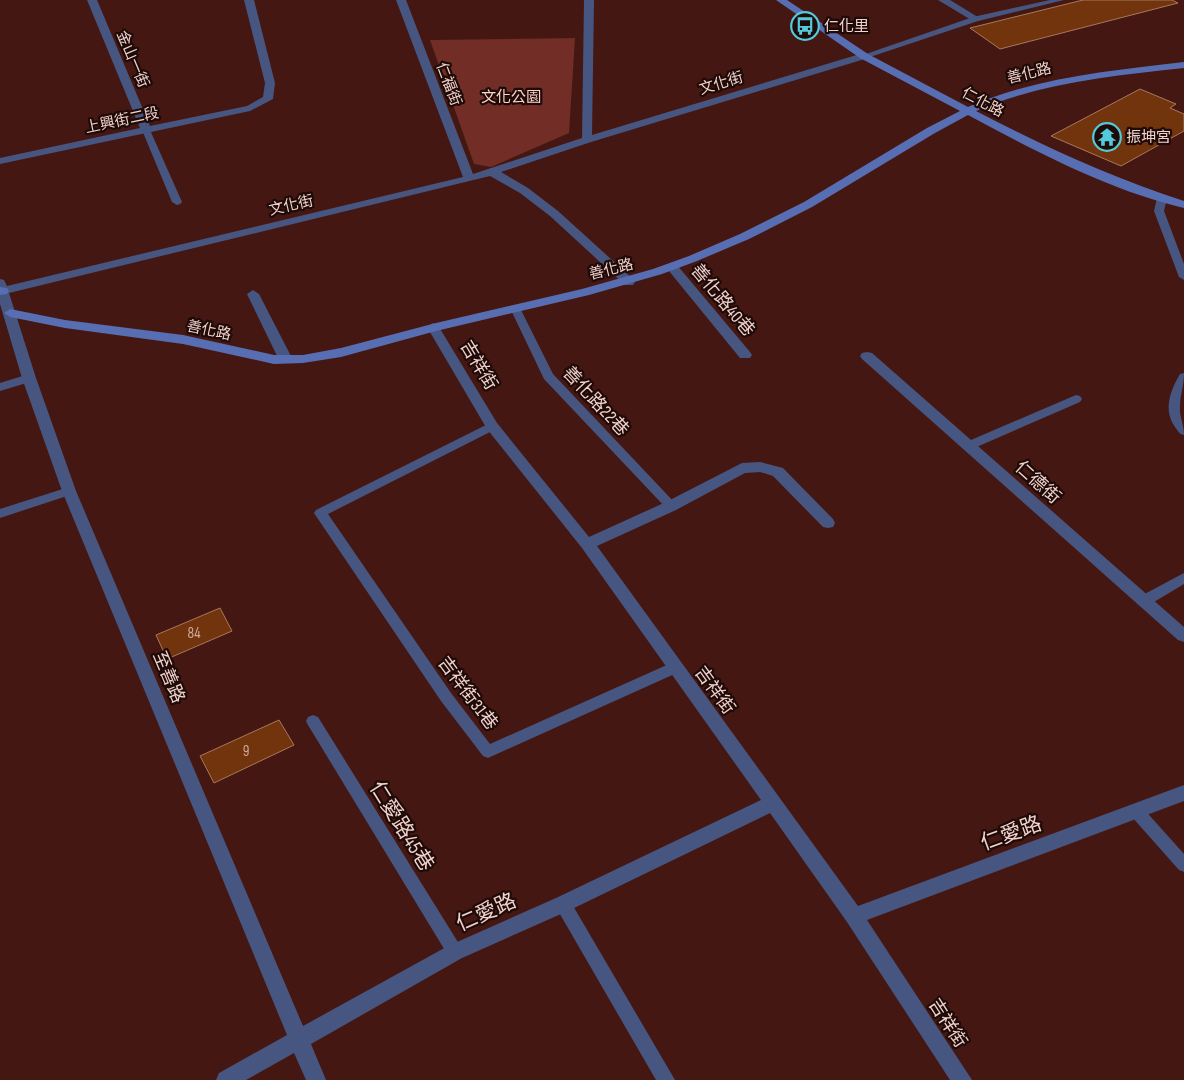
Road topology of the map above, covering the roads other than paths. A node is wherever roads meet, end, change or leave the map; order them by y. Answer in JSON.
{"nodes":[{"id":1,"x":92,"y":0,"type":"edge"},
{"id":2,"x":249,"y":0,"type":"edge"},
{"id":3,"x":401,"y":0,"type":"edge"},
{"id":4,"x":589,"y":0,"type":"edge"},
{"id":5,"x":781,"y":0,"type":"edge"},
{"id":6,"x":944,"y":0,"type":"edge"},
{"id":7,"x":1060,"y":0,"type":"edge"},
{"id":8,"x":976,"y":19,"type":"junction"},
{"id":9,"x":864,"y":56,"type":"junction"},
{"id":10,"x":1184,"y":65,"type":"edge"},
{"id":11,"x":967,"y":110,"type":"junction"},
{"id":12,"x":146,"y":130,"type":"junction"},
{"id":13,"x":587,"y":140,"type":"junction"},
{"id":14,"x":0,"y":161,"type":"edge"},
{"id":15,"x":492,"y":172,"type":"junction"},
{"id":16,"x":469,"y":179,"type":"junction"},
{"id":17,"x":1162,"y":198,"type":"junction"},
{"id":18,"x":177,"y":202,"type":"dead end"},
{"id":19,"x":1184,"y":205,"type":"edge"},
{"id":20,"x":673,"y":268,"type":"junction"},
{"id":21,"x":1184,"y":277,"type":"edge"},
{"id":22,"x":629,"y":282,"type":"junction"},
{"id":23,"x":1,"y":288,"type":"edge"},
{"id":24,"x":254,"y":294,"type":"dead end"},
{"id":25,"x":515,"y":308,"type":"junction"},
{"id":26,"x":10,"y":313,"type":"junction"},
{"id":27,"x":433,"y":328,"type":"junction"},
{"id":28,"x":745,"y":355,"type":"dead end"},
{"id":29,"x":867,"y":356,"type":"dead end"},
{"id":30,"x":286,"y":360,"type":"junction"},
{"id":31,"x":1184,"y":377,"type":"edge"},
{"id":32,"x":29,"y":378,"type":"junction"},
{"id":33,"x":0,"y":387,"type":"edge"},
{"id":34,"x":1076,"y":399,"type":"dead end"},
{"id":35,"x":492,"y":426,"type":"junction"},
{"id":36,"x":1184,"y":430,"type":"edge"},
{"id":37,"x":968,"y":446,"type":"junction"},
{"id":38,"x":69,"y":491,"type":"junction"},
{"id":39,"x":670,"y":506,"type":"junction"},
{"id":40,"x":0,"y":514,"type":"edge"},
{"id":41,"x":828,"y":523,"type":"dead end"},
{"id":42,"x":587,"y":544,"type":"junction"},
{"id":43,"x":1184,"y":578,"type":"edge"},
{"id":44,"x":1144,"y":601,"type":"junction"},
{"id":45,"x":1184,"y":636,"type":"edge"},
{"id":46,"x":674,"y":668,"type":"junction"},
{"id":47,"x":313,"y":721,"type":"dead end"},
{"id":48,"x":1184,"y":793,"type":"edge"},
{"id":49,"x":773,"y":803,"type":"junction"},
{"id":50,"x":1137,"y":812,"type":"junction"},
{"id":51,"x":1184,"y":865,"type":"edge"},
{"id":52,"x":563,"y":904,"type":"junction"},
{"id":53,"x":854,"y":916,"type":"junction"},
{"id":54,"x":455,"y":952,"type":"junction"},
{"id":55,"x":300,"y":1040,"type":"junction"},
{"id":56,"x":226,"y":1080,"type":"edge"},
{"id":57,"x":316,"y":1080,"type":"edge"},
{"id":58,"x":666,"y":1080,"type":"edge"},
{"id":59,"x":962,"y":1080,"type":"edge"}],
"edges":[{"from":1,"to":12,"type":"street","name":"金山一街"},
{"from":2,"to":12,"type":"street","name":"上興街二段"},
{"from":3,"to":16,"type":"street","name":"仁福街"},
{"from":4,"to":13,"type":"street"},
{"from":5,"to":9,"type":"street","name":"仁化路"},
{"from":6,"to":8,"type":"street"},
{"from":7,"to":8,"type":"lane"},
{"from":8,"to":9,"type":"lane"},
{"from":9,"to":11,"type":"street","name":"仁化路"},
{"from":9,"to":13,"type":"street","name":"文化街"},
{"from":10,"to":11,"type":"street","name":"善化路"},
{"from":11,"to":17,"type":"street","name":"仁化路"},
{"from":11,"to":20,"type":"street","name":"善化路"},
{"from":12,"to":14,"type":"street","name":"上興街二段"},
{"from":12,"to":18,"type":"lane"},
{"from":13,"to":15,"type":"street","name":"文化街"},
{"from":15,"to":16,"type":"street","name":"文化街"},
{"from":15,"to":22,"type":"street"},
{"from":16,"to":23,"type":"street","name":"文化街"},
{"from":17,"to":19,"type":"street","name":"仁化路"},
{"from":17,"to":21,"type":"lane"},
{"from":20,"to":22,"type":"street","name":"善化路"},
{"from":20,"to":28,"type":"street","name":"善化路40巷"},
{"from":22,"to":25,"type":"street","name":"善化路"},
{"from":23,"to":26,"type":"street","name":"至善路"},
{"from":24,"to":30,"type":"street"},
{"from":25,"to":27,"type":"street","name":"善化路"},
{"from":25,"to":39,"type":"lane","name":"善化路22巷"},
{"from":26,"to":30,"type":"street","name":"善化路"},
{"from":26,"to":32,"type":"street","name":"至善路"},
{"from":27,"to":30,"type":"street","name":"善化路"},
{"from":27,"to":35,"type":"street","name":"吉祥街"},
{"from":29,"to":37,"type":"street","name":"仁德街"},
{"from":31,"to":36,"type":"lane"},
{"from":32,"to":33,"type":"lane"},
{"from":32,"to":38,"type":"street","name":"至善路"},
{"from":34,"to":37,"type":"lane"},
{"from":35,"to":42,"type":"street","name":"吉祥街"},
{"from":35,"to":46,"type":"lane","name":"吉祥街31巷"},
{"from":37,"to":44,"type":"street","name":"仁德街"},
{"from":38,"to":40,"type":"lane"},
{"from":38,"to":55,"type":"street","name":"至善路"},
{"from":39,"to":41,"type":"street"},
{"from":39,"to":42,"type":"street"},
{"from":42,"to":46,"type":"street","name":"吉祥街"},
{"from":43,"to":44,"type":"lane"},
{"from":44,"to":45,"type":"street","name":"仁德街"},
{"from":46,"to":49,"type":"street","name":"吉祥街"},
{"from":47,"to":54,"type":"lane","name":"仁愛路45巷"},
{"from":48,"to":50,"type":"street","name":"仁愛路"},
{"from":49,"to":52,"type":"street","name":"仁愛路"},
{"from":49,"to":53,"type":"street","name":"吉祥街"},
{"from":50,"to":51,"type":"lane"},
{"from":50,"to":53,"type":"street","name":"仁愛路"},
{"from":52,"to":54,"type":"street","name":"仁愛路"},
{"from":52,"to":58,"type":"lane"},
{"from":53,"to":59,"type":"street","name":"吉祥街"},
{"from":54,"to":55,"type":"street","name":"仁愛路"},
{"from":55,"to":56,"type":"street","name":"仁愛路"},
{"from":55,"to":57,"type":"street","name":"至善路"}]}
